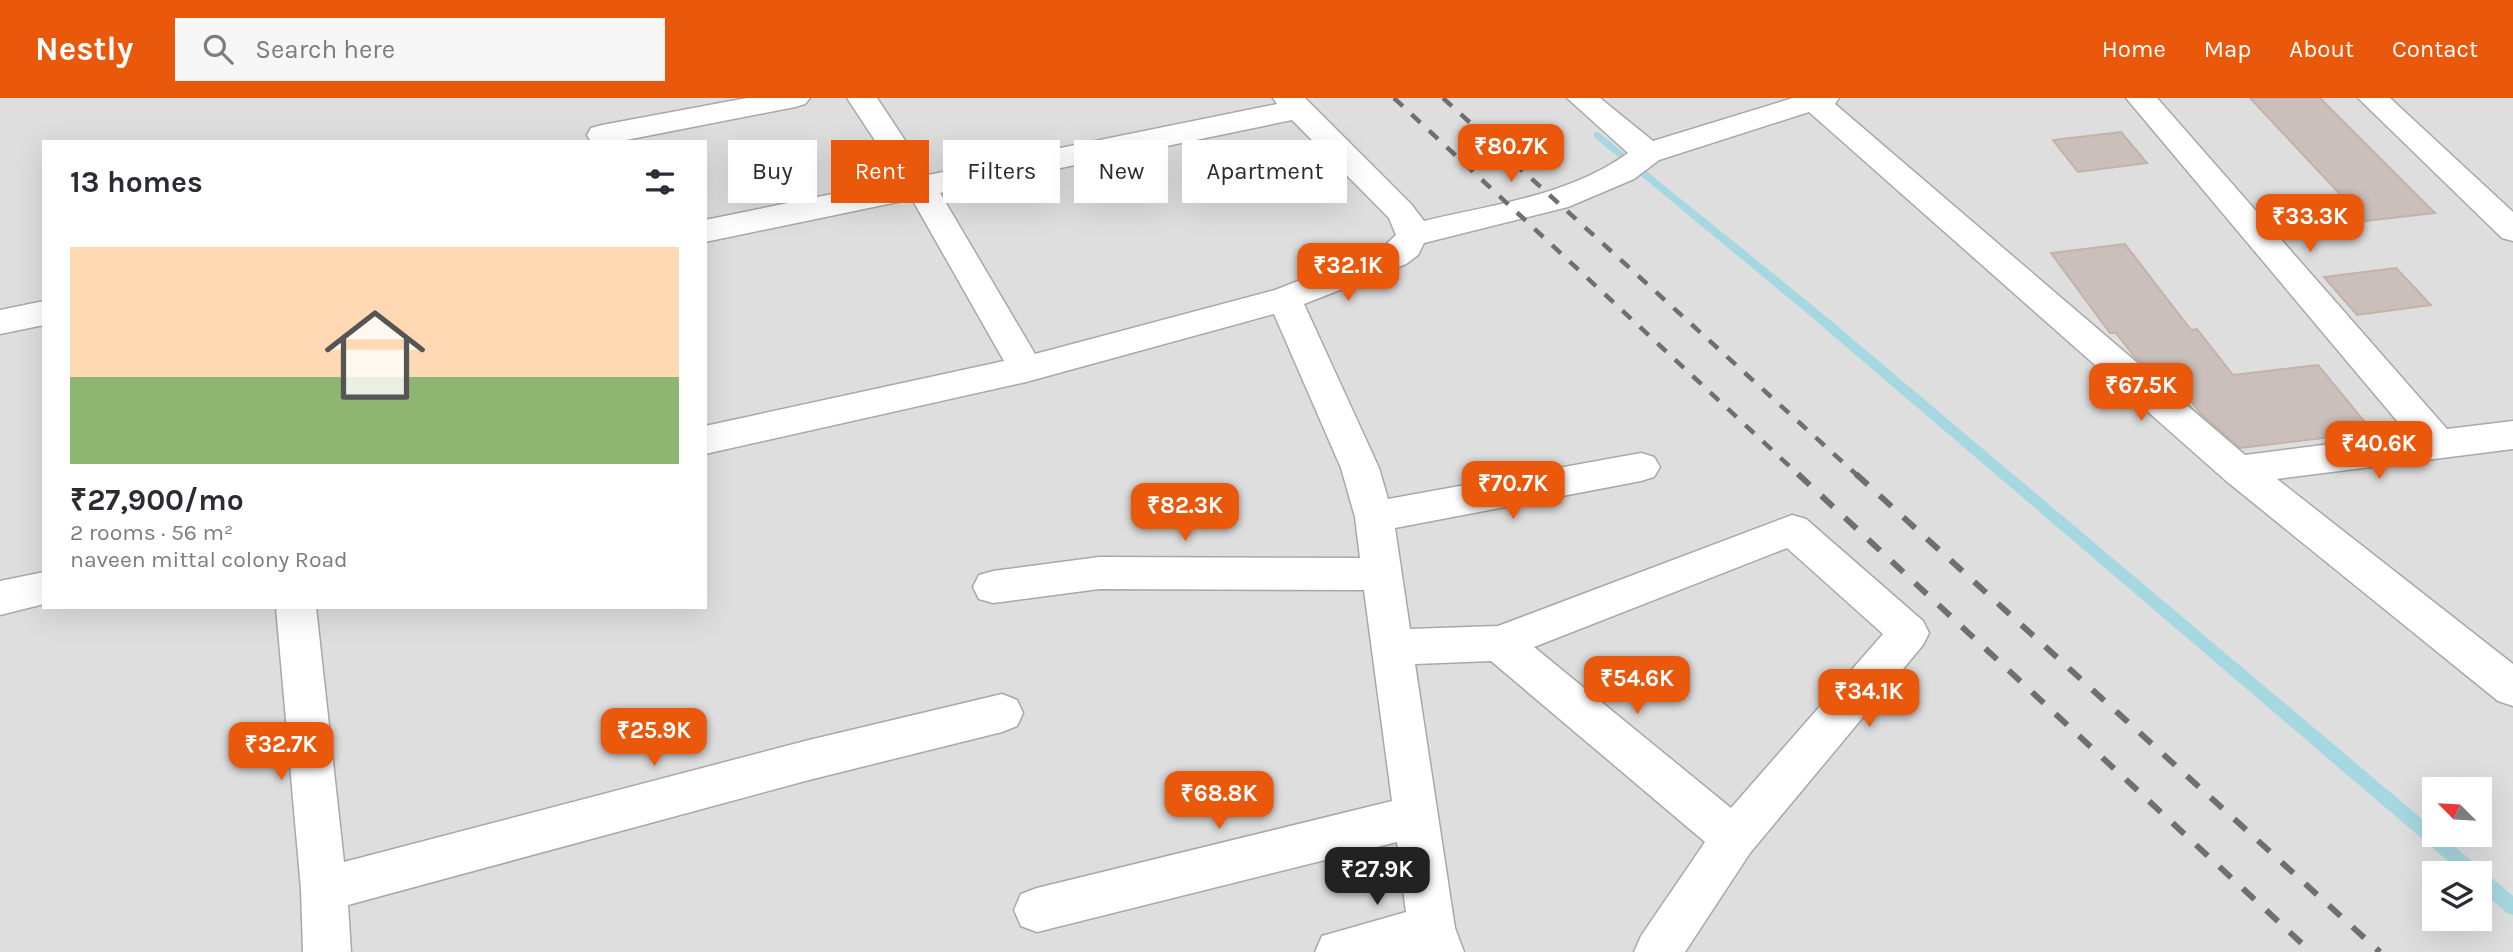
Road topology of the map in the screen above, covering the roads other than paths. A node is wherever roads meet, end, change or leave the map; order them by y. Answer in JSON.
{"nodes":[{"id":1,"x":795,"y":98,"type":"edge"},
{"id":2,"x":862,"y":98,"type":"edge"},
{"id":3,"x":1582,"y":98,"type":"edge"},
{"id":4,"x":2141,"y":98,"type":"edge"},
{"id":5,"x":2373,"y":98,"type":"edge"},
{"id":6,"x":1820,"y":100,"type":"edge"},
{"id":7,"x":1293,"y":103,"type":"edge"},
{"id":8,"x":602,"y":135,"type":"dead end"},
{"id":9,"x":890,"y":140,"type":"edge"},
{"id":10,"x":1637,"y":161,"type":"junction"},
{"id":11,"x":929,"y":184,"type":"edge"},
{"id":12,"x":929,"y":202,"type":"edge"},
{"id":13,"x":839,"y":203,"type":"edge"},
{"id":14,"x":2511,"y":226,"type":"edge"},
{"id":15,"x":707,"y":231,"type":"edge"},
{"id":16,"x":1412,"y":235,"type":"junction"},
{"id":17,"x":1285,"y":299,"type":"junction"},
{"id":18,"x":42,"y":313,"type":"edge"},
{"id":19,"x":0,"y":322,"type":"edge"},
{"id":20,"x":1026,"y":369,"type":"junction"},
{"id":21,"x":2513,"y":435,"type":"edge"},
{"id":22,"x":707,"y":440,"type":"edge"},
{"id":23,"x":2438,"y":445,"type":"junction"},
{"id":24,"x":1641,"y":467,"type":"dead end"},
{"id":25,"x":2238,"y":470,"type":"junction"},
{"id":26,"x":1374,"y":517,"type":"junction"},
{"id":27,"x":1382,"y":574,"type":"junction"},
{"id":28,"x":993,"y":587,"type":"dead end"},
{"id":29,"x":42,"y":588,"type":"edge"},
{"id":30,"x":0,"y":597,"type":"edge"},
{"id":31,"x":296,"y":609,"type":"edge"},
{"id":32,"x":1499,"y":643,"type":"junction"},
{"id":33,"x":1392,"y":647,"type":"junction"},
{"id":34,"x":2513,"y":688,"type":"edge"},
{"id":35,"x":1002,"y":713,"type":"dead end"},
{"id":36,"x":1417,"y":816,"type":"junction"},
{"id":37,"x":1734,"y":838,"type":"junction"},
{"id":38,"x":324,"y":889,"type":"junction"},
{"id":39,"x":1037,"y":910,"type":"dead end"},
{"id":40,"x":1436,"y":940,"type":"edge"},
{"id":41,"x":327,"y":952,"type":"edge"},
{"id":42,"x":1339,"y":952,"type":"edge"},
{"id":43,"x":1658,"y":952,"type":"edge"}],
"edges":[{"from":1,"to":8,"type":"street"},
{"from":2,"to":9,"type":"street"},
{"from":3,"to":10,"type":"street"},
{"from":4,"to":23,"type":"street"},
{"from":5,"to":14,"type":"street"},
{"from":6,"to":10,"type":"street"},
{"from":6,"to":25,"type":"street"},
{"from":7,"to":11,"type":"street"},
{"from":7,"to":16,"type":"street"},
{"from":10,"to":16,"type":"street"},
{"from":12,"to":20,"type":"street"},
{"from":13,"to":15,"type":"street"},
{"from":16,"to":17,"type":"street"},
{"from":17,"to":20,"type":"street"},
{"from":17,"to":26,"type":"street"},
{"from":18,"to":19,"type":"street"},
{"from":20,"to":22,"type":"street"},
{"from":21,"to":23,"type":"street"},
{"from":23,"to":25,"type":"street"},
{"from":24,"to":26,"type":"street"},
{"from":25,"to":34,"type":"street"},
{"from":26,"to":27,"type":"street"},
{"from":27,"to":28,"type":"street"},
{"from":27,"to":33,"type":"street"},
{"from":29,"to":30,"type":"street"},
{"from":31,"to":38,"type":"street"},
{"from":32,"to":33,"type":"street"},
{"from":32,"to":37,"type":"street"},
{"from":32,"to":37,"type":"street"},
{"from":33,"to":36,"type":"street"},
{"from":35,"to":38,"type":"street"},
{"from":36,"to":39,"type":"street"},
{"from":36,"to":40,"type":"street"},
{"from":37,"to":43,"type":"street"},
{"from":38,"to":41,"type":"street"},
{"from":40,"to":42,"type":"street"}]}
